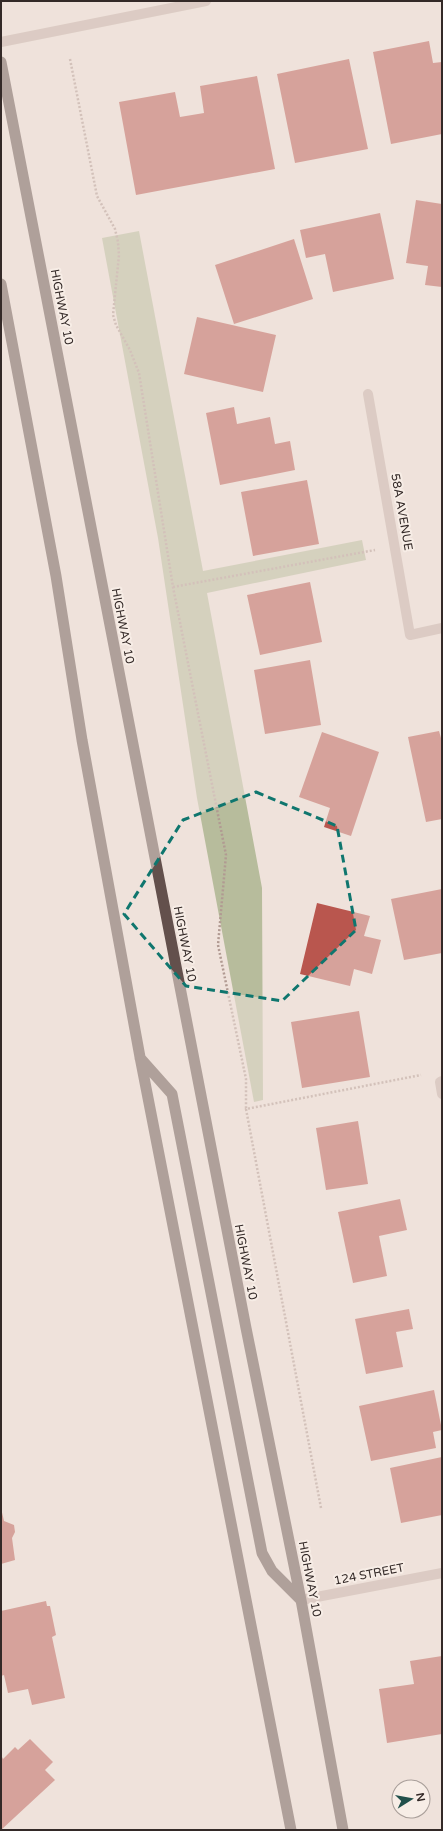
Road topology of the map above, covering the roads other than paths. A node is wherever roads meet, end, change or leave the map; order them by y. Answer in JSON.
{"nodes":[{"id":1,"x":206,"y":1,"type":"edge"},
{"id":2,"x":1,"y":42,"type":"edge"},
{"id":3,"x":1,"y":62,"type":"edge"},
{"id":4,"x":1,"y":284,"type":"edge"},
{"id":5,"x":368,"y":394,"type":"dead end"},
{"id":6,"x":442,"y":628,"type":"edge"},
{"id":7,"x":140,"y":1057,"type":"junction"},
{"id":8,"x":441,"y":1082,"type":"edge"},
{"id":9,"x":442,"y":1094,"type":"edge"},
{"id":10,"x":442,"y":1573,"type":"edge"},
{"id":11,"x":301,"y":1600,"type":"junction"},
{"id":12,"x":290,"y":1830,"type":"edge"},
{"id":13,"x":342,"y":1830,"type":"edge"}],
"edges":[{"from":1,"to":2,"type":"street"},
{"from":3,"to":11,"type":"highway","name":"HIGHWAY 10"},
{"from":4,"to":7,"type":"highway"},
{"from":5,"to":6,"type":"street","name":"58A AVENUE"},
{"from":7,"to":11,"type":"highway"},
{"from":7,"to":12,"type":"highway"},
{"from":8,"to":9,"type":"street"},
{"from":10,"to":11,"type":"street","name":"124 STREET"},
{"from":11,"to":13,"type":"highway","name":"HIGHWAY 10"}]}
